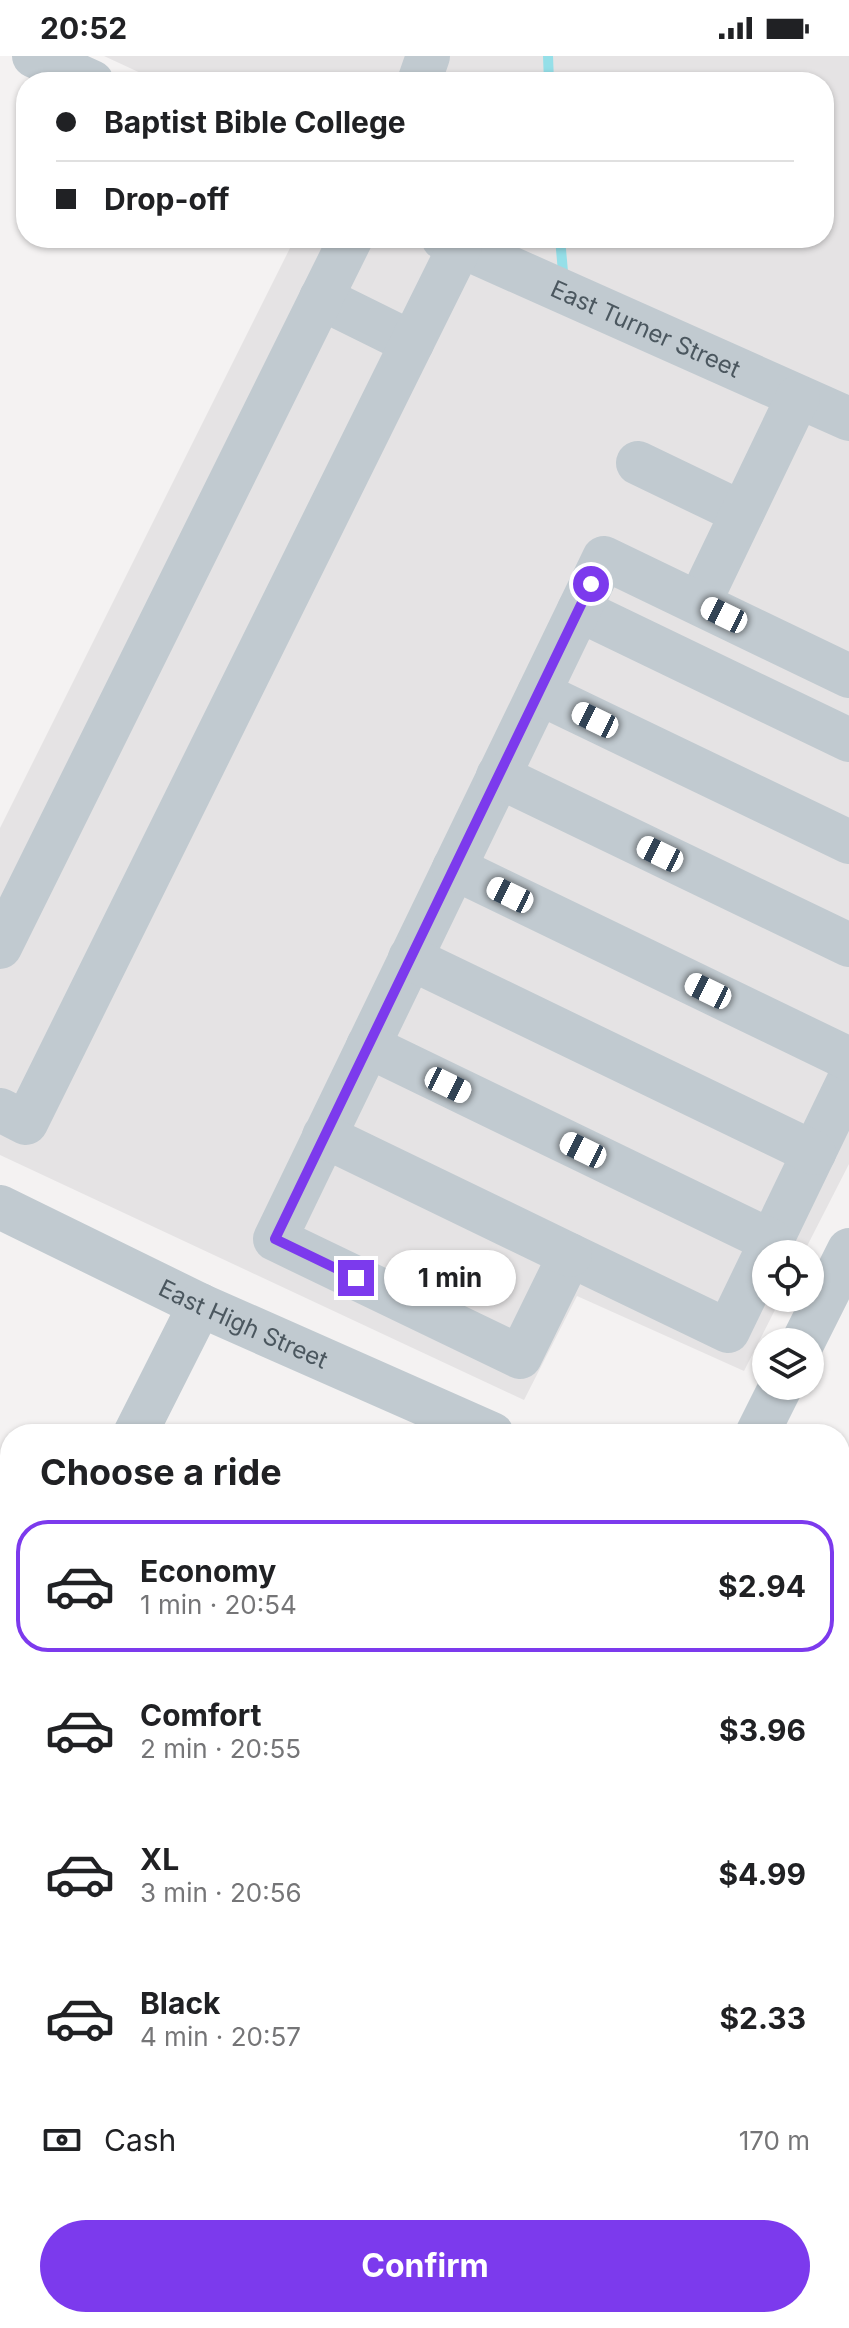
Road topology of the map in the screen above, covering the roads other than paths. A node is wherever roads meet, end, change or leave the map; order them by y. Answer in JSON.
{"nodes":[{"id":1,"x":34,"y":56,"type":"edge"},
{"id":2,"x":70,"y":72,"type":"edge"},
{"id":3,"x":346,"y":248,"type":"edge"},
{"id":4,"x":449,"y":248,"type":"edge"},
{"id":5,"x":464,"y":248,"type":"edge"},
{"id":6,"x":321,"y":298,"type":"junction"},
{"id":7,"x":412,"y":343,"type":"junction"},
{"id":8,"x":798,"y":397,"type":"junction"},
{"id":9,"x":849,"y":419,"type":"edge"},
{"id":10,"x":638,"y":463,"type":"dead end"},
{"id":11,"x":742,"y":513,"type":"junction"},
{"id":12,"x":699,"y":603,"type":"junction"},
{"id":13,"x":579,"y":610,"type":"junction"},
{"id":14,"x":849,"y":676,"type":"edge"},
{"id":15,"x":539,"y":693,"type":"junction"},
{"id":16,"x":849,"y":740,"type":"edge"},
{"id":17,"x":498,"y":776,"type":"junction"},
{"id":18,"x":849,"y":842,"type":"edge"},
{"id":19,"x":454,"y":868,"type":"junction"},
{"id":20,"x":849,"y":945,"type":"edge"},
{"id":21,"x":0,"y":947,"type":"edge"},
{"id":22,"x":410,"y":958,"type":"junction"},
{"id":23,"x":368,"y":1046,"type":"junction"},
{"id":24,"x":849,"y":1059,"type":"edge"},
{"id":25,"x":849,"y":1080,"type":"edge"},
{"id":26,"x":0,"y":1110,"type":"edge"},
{"id":27,"x":324,"y":1136,"type":"junction"},
{"id":28,"x":814,"y":1153,"type":"junction"},
{"id":29,"x":0,"y":1207,"type":"edge"},
{"id":30,"x":769,"y":1240,"type":"edge"},
{"id":31,"x":771,"y":1240,"type":"edge"},
{"id":32,"x":570,"y":1255,"type":"junction"},
{"id":33,"x":843,"y":1277,"type":"edge"},
{"id":34,"x":752,"y":1281,"type":"edge"},
{"id":35,"x":200,"y":1305,"type":"junction"},
{"id":36,"x":812,"y":1328,"type":"edge"},
{"id":37,"x":774,"y":1400,"type":"edge"},
{"id":38,"x":140,"y":1424,"type":"edge"},
{"id":39,"x":469,"y":1424,"type":"edge"},
{"id":40,"x":762,"y":1424,"type":"edge"}],
"edges":[{"from":1,"to":2,"type":"street"},
{"from":3,"to":6,"type":"street"},
{"from":4,"to":7,"type":"street"},
{"from":5,"to":8,"type":"street","name":"East Turner Street"},
{"from":6,"to":7,"type":"street"},
{"from":6,"to":21,"type":"street"},
{"from":7,"to":26,"type":"street"},
{"from":8,"to":9,"type":"street","name":"East Turner Street"},
{"from":8,"to":11,"type":"street"},
{"from":10,"to":11,"type":"street"},
{"from":11,"to":12,"type":"street"},
{"from":12,"to":13,"type":"street"},
{"from":12,"to":14,"type":"street"},
{"from":13,"to":15,"type":"street"},
{"from":13,"to":16,"type":"street"},
{"from":15,"to":17,"type":"street"},
{"from":15,"to":18,"type":"street"},
{"from":17,"to":19,"type":"street"},
{"from":17,"to":20,"type":"street"},
{"from":19,"to":22,"type":"street"},
{"from":19,"to":24,"type":"street"},
{"from":22,"to":23,"type":"street"},
{"from":22,"to":28,"type":"street"},
{"from":23,"to":27,"type":"street"},
{"from":23,"to":30,"type":"street"},
{"from":25,"to":28,"type":"street"},
{"from":27,"to":32,"type":"street"},
{"from":27,"to":32,"type":"street"},
{"from":28,"to":31,"type":"street"},
{"from":29,"to":35,"type":"street","name":"East High Street"},
{"from":32,"to":34,"type":"street"},
{"from":33,"to":36,"type":"street"},
{"from":35,"to":38,"type":"street"},
{"from":35,"to":39,"type":"street","name":"East High Street"},
{"from":37,"to":40,"type":"street"}]}
